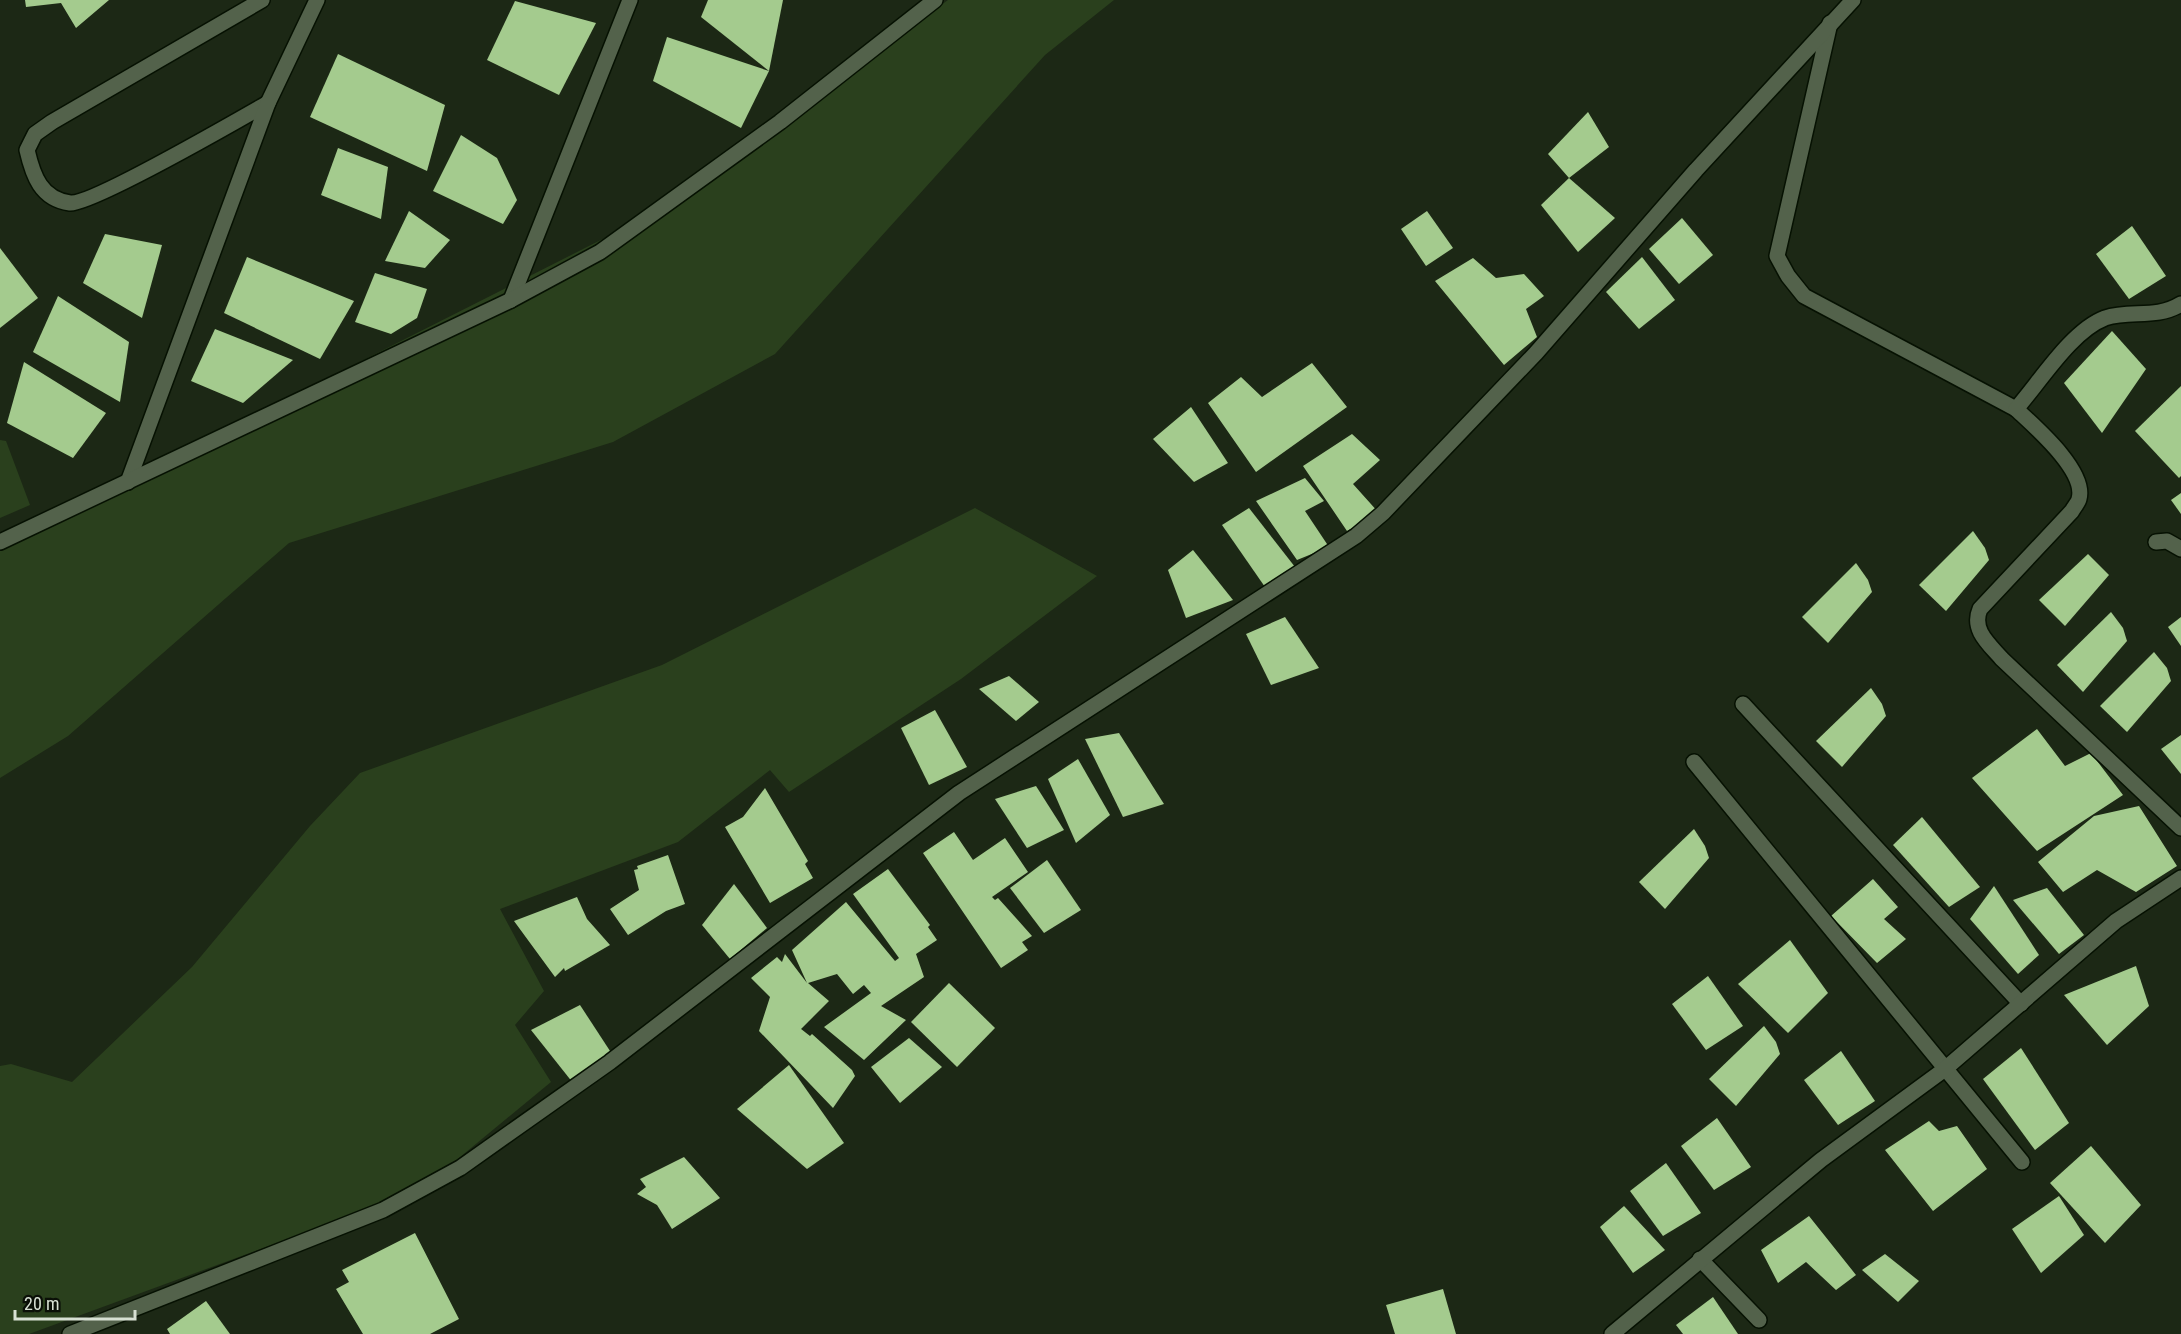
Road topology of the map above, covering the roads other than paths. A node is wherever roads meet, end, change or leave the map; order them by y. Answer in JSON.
{"nodes":[{"id":1,"x":262,"y":0,"type":"edge"},
{"id":2,"x":317,"y":0,"type":"edge"},
{"id":3,"x":630,"y":0,"type":"edge"},
{"id":4,"x":935,"y":0,"type":"edge"},
{"id":5,"x":1853,"y":0,"type":"edge"},
{"id":6,"x":1830,"y":23,"type":"junction"},
{"id":7,"x":268,"y":103,"type":"junction"},
{"id":8,"x":511,"y":300,"type":"junction"},
{"id":9,"x":2181,"y":304,"type":"edge"},
{"id":10,"x":2016,"y":410,"type":"junction"},
{"id":11,"x":128,"y":482,"type":"junction"},
{"id":12,"x":0,"y":542,"type":"edge"},
{"id":13,"x":2157,"y":542,"type":"dead end"},
{"id":14,"x":2181,"y":549,"type":"edge"},
{"id":15,"x":1743,"y":704,"type":"dead end"},
{"id":16,"x":1694,"y":762,"type":"dead end"},
{"id":17,"x":2181,"y":828,"type":"edge"},
{"id":18,"x":2181,"y":878,"type":"edge"},
{"id":19,"x":2021,"y":1004,"type":"junction"},
{"id":20,"x":1945,"y":1069,"type":"junction"},
{"id":21,"x":2022,"y":1162,"type":"dead end"},
{"id":22,"x":1700,"y":1259,"type":"junction"},
{"id":23,"x":1759,"y":1320,"type":"dead end"},
{"id":24,"x":70,"y":1334,"type":"edge"},
{"id":25,"x":1612,"y":1334,"type":"edge"}],
"edges":[{"from":1,"to":7,"type":"street"},
{"from":2,"to":7,"type":"street"},
{"from":3,"to":8,"type":"street"},
{"from":4,"to":8,"type":"street"},
{"from":5,"to":6,"type":"street"},
{"from":6,"to":10,"type":"street"},
{"from":6,"to":24,"type":"street"},
{"from":7,"to":11,"type":"street"},
{"from":8,"to":11,"type":"street"},
{"from":9,"to":10,"type":"street"},
{"from":10,"to":17,"type":"street"},
{"from":11,"to":12,"type":"street"},
{"from":13,"to":14,"type":"street"},
{"from":15,"to":19,"type":"street"},
{"from":16,"to":20,"type":"street"},
{"from":18,"to":19,"type":"street"},
{"from":19,"to":20,"type":"street"},
{"from":20,"to":21,"type":"street"},
{"from":20,"to":22,"type":"street"},
{"from":22,"to":23,"type":"street"},
{"from":22,"to":25,"type":"street"}]}
